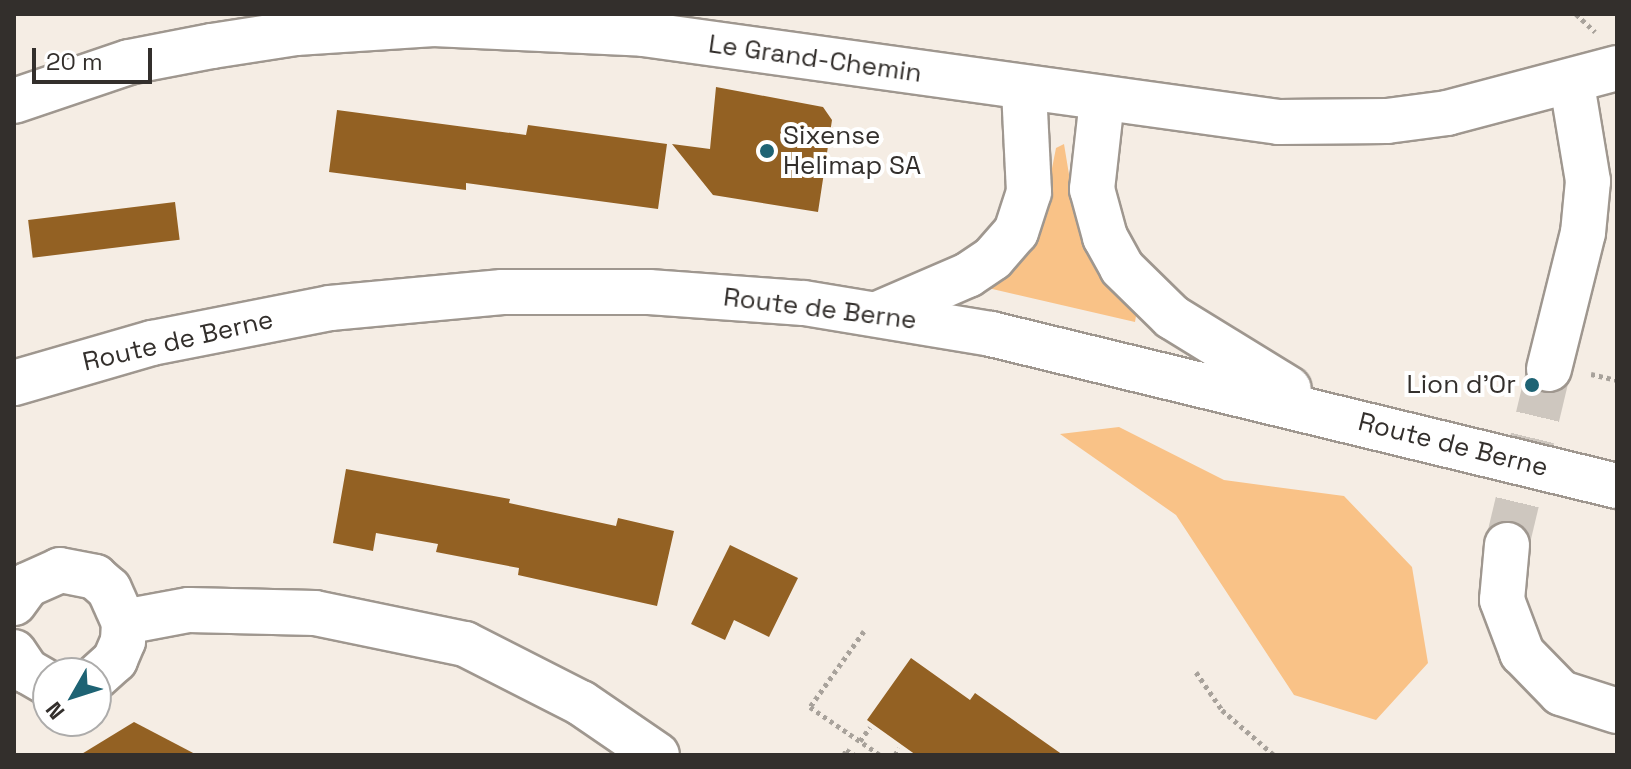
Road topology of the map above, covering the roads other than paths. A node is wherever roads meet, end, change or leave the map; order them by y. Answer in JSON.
{"nodes":[{"id":1,"x":1608,"y":51,"type":"edge"},
{"id":2,"x":1572,"y":84,"type":"junction"},
{"id":3,"x":1024,"y":89,"type":"junction"},
{"id":4,"x":1102,"y":100,"type":"junction"},
{"id":5,"x":14,"y":101,"type":"edge"},
{"id":6,"x":880,"y":313,"type":"junction"},
{"id":7,"x":1549,"y":369,"type":"tunnel mouth"},
{"id":8,"x":14,"y":383,"type":"edge"},
{"id":9,"x":1336,"y":416,"type":"junction"},
{"id":10,"x":1617,"y":486,"type":"edge"},
{"id":11,"x":1507,"y":545,"type":"tunnel mouth"},
{"id":12,"x":14,"y":603,"type":"edge"},
{"id":13,"x":124,"y":622,"type":"junction"},
{"id":14,"x":14,"y":652,"type":"edge"},
{"id":15,"x":112,"y":663,"type":"edge"},
{"id":16,"x":32,"y":674,"type":"edge"},
{"id":17,"x":1617,"y":711,"type":"edge"},
{"id":18,"x":657,"y":755,"type":"edge"}],
"edges":[{"from":1,"to":2,"type":"street","name":"Le Grand-Chemin"},
{"from":2,"to":4,"type":"street","name":"Le Grand-Chemin"},
{"from":2,"to":7,"type":"street"},
{"from":3,"to":4,"type":"street","name":"Le Grand-Chemin"},
{"from":3,"to":5,"type":"street","name":"Le Grand-Chemin"},
{"from":3,"to":6,"type":"street"},
{"from":4,"to":9,"type":"street"},
{"from":6,"to":8,"type":"street","name":"Route de Berne"},
{"from":6,"to":9,"type":"street","name":"Route de Berne"},
{"from":9,"to":10,"type":"street","name":"Route de Berne"},
{"from":11,"to":17,"type":"street"},
{"from":12,"to":13,"type":"street"},
{"from":13,"to":15,"type":"street"},
{"from":13,"to":18,"type":"street"},
{"from":14,"to":16,"type":"street"}]}
